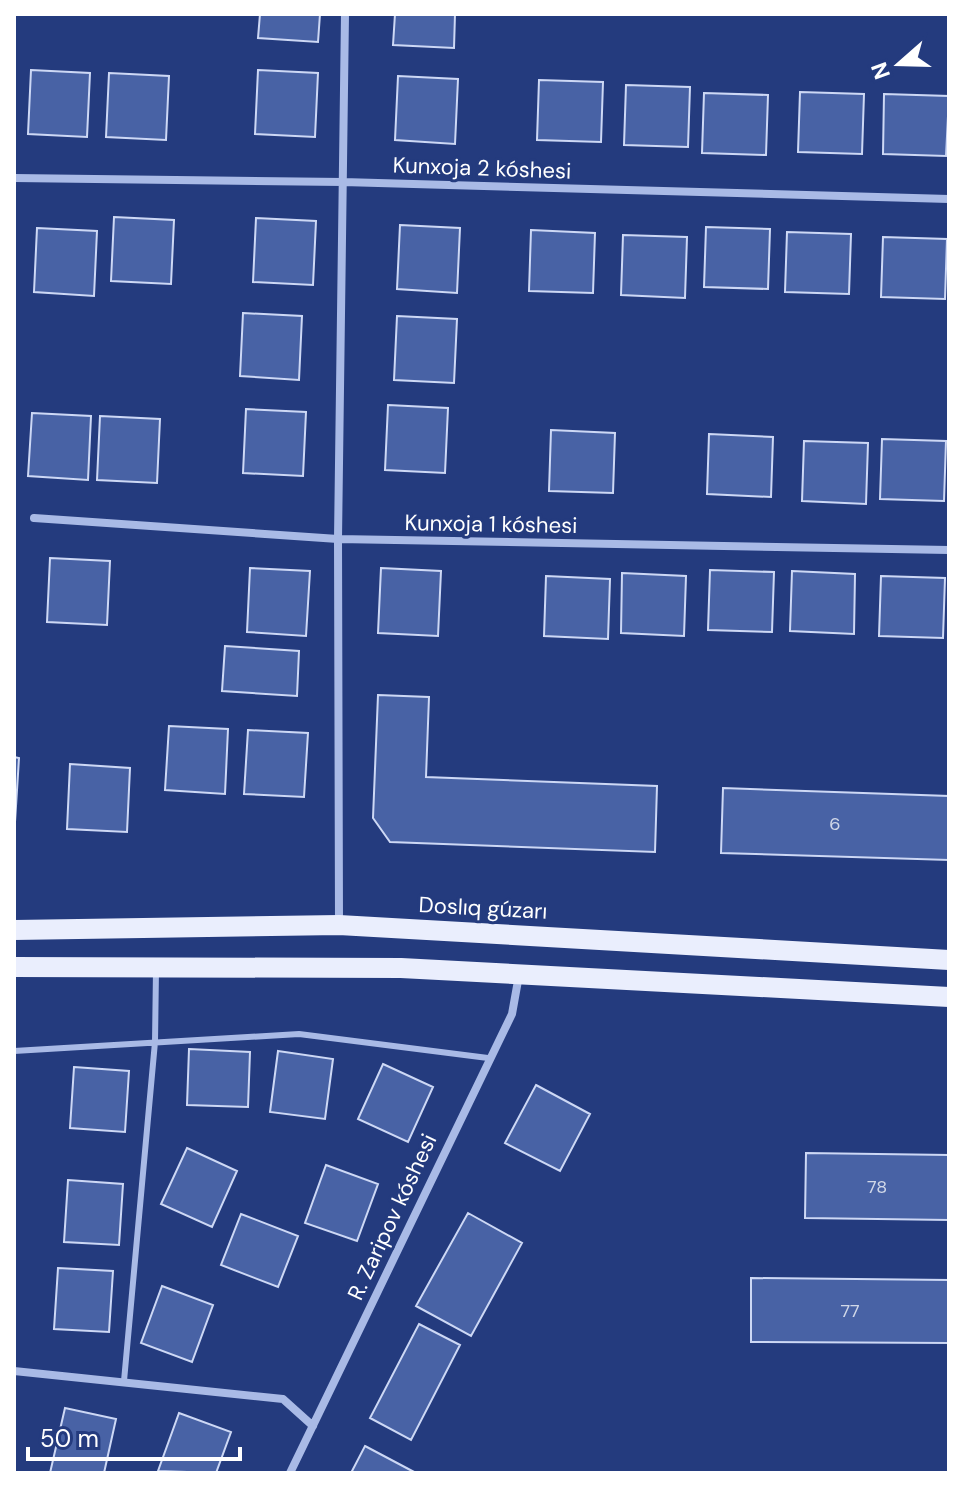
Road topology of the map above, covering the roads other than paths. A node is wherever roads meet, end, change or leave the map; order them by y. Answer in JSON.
{"nodes":[{"id":1,"x":345,"y":14,"type":"edge"},
{"id":2,"x":14,"y":178,"type":"edge"},
{"id":3,"x":343,"y":182,"type":"junction"},
{"id":4,"x":949,"y":199,"type":"edge"},
{"id":5,"x":34,"y":518,"type":"dead end"},
{"id":6,"x":338,"y":539,"type":"junction"},
{"id":7,"x":949,"y":550,"type":"edge"},
{"id":8,"x":339,"y":925,"type":"junction"},
{"id":9,"x":14,"y":930,"type":"edge"},
{"id":10,"x":949,"y":960,"type":"edge"},
{"id":11,"x":156,"y":965,"type":"junction"},
{"id":12,"x":14,"y":967,"type":"edge"},
{"id":13,"x":519,"y":975,"type":"junction"},
{"id":14,"x":949,"y":997,"type":"edge"},
{"id":15,"x":155,"y":1042,"type":"junction"},
{"id":16,"x":14,"y":1051,"type":"edge"},
{"id":17,"x":488,"y":1058,"type":"junction"},
{"id":18,"x":14,"y":1371,"type":"edge"},
{"id":19,"x":124,"y":1381,"type":"junction"},
{"id":20,"x":313,"y":1426,"type":"junction"},
{"id":21,"x":290,"y":1473,"type":"edge"}],
"edges":[{"from":1,"to":3,"type":"street"},
{"from":2,"to":3,"type":"street","name":"Kunxoja 2 kóshesi"},
{"from":3,"to":4,"type":"street","name":"Kunxoja 2 kóshesi"},
{"from":3,"to":6,"type":"street"},
{"from":5,"to":6,"type":"street","name":"Kunxoja 1 kóshesi"},
{"from":6,"to":7,"type":"street","name":"Kunxoja 1 kóshesi"},
{"from":6,"to":8,"type":"street"},
{"from":8,"to":9,"type":"main road","name":"Doslıq gúzarı"},
{"from":8,"to":10,"type":"main road","name":"Doslıq gúzarı"},
{"from":11,"to":12,"type":"main road"},
{"from":11,"to":13,"type":"main road"},
{"from":11,"to":15,"type":"lane"},
{"from":13,"to":14,"type":"main road"},
{"from":13,"to":17,"type":"street","name":"R. Zaripov kóshesi"},
{"from":15,"to":16,"type":"lane"},
{"from":15,"to":17,"type":"lane"},
{"from":15,"to":19,"type":"lane"},
{"from":17,"to":20,"type":"street","name":"R. Zaripov kóshesi"},
{"from":18,"to":19,"type":"street"},
{"from":19,"to":20,"type":"street"},
{"from":20,"to":21,"type":"street","name":"R. Zaripov kóshesi"}]}
